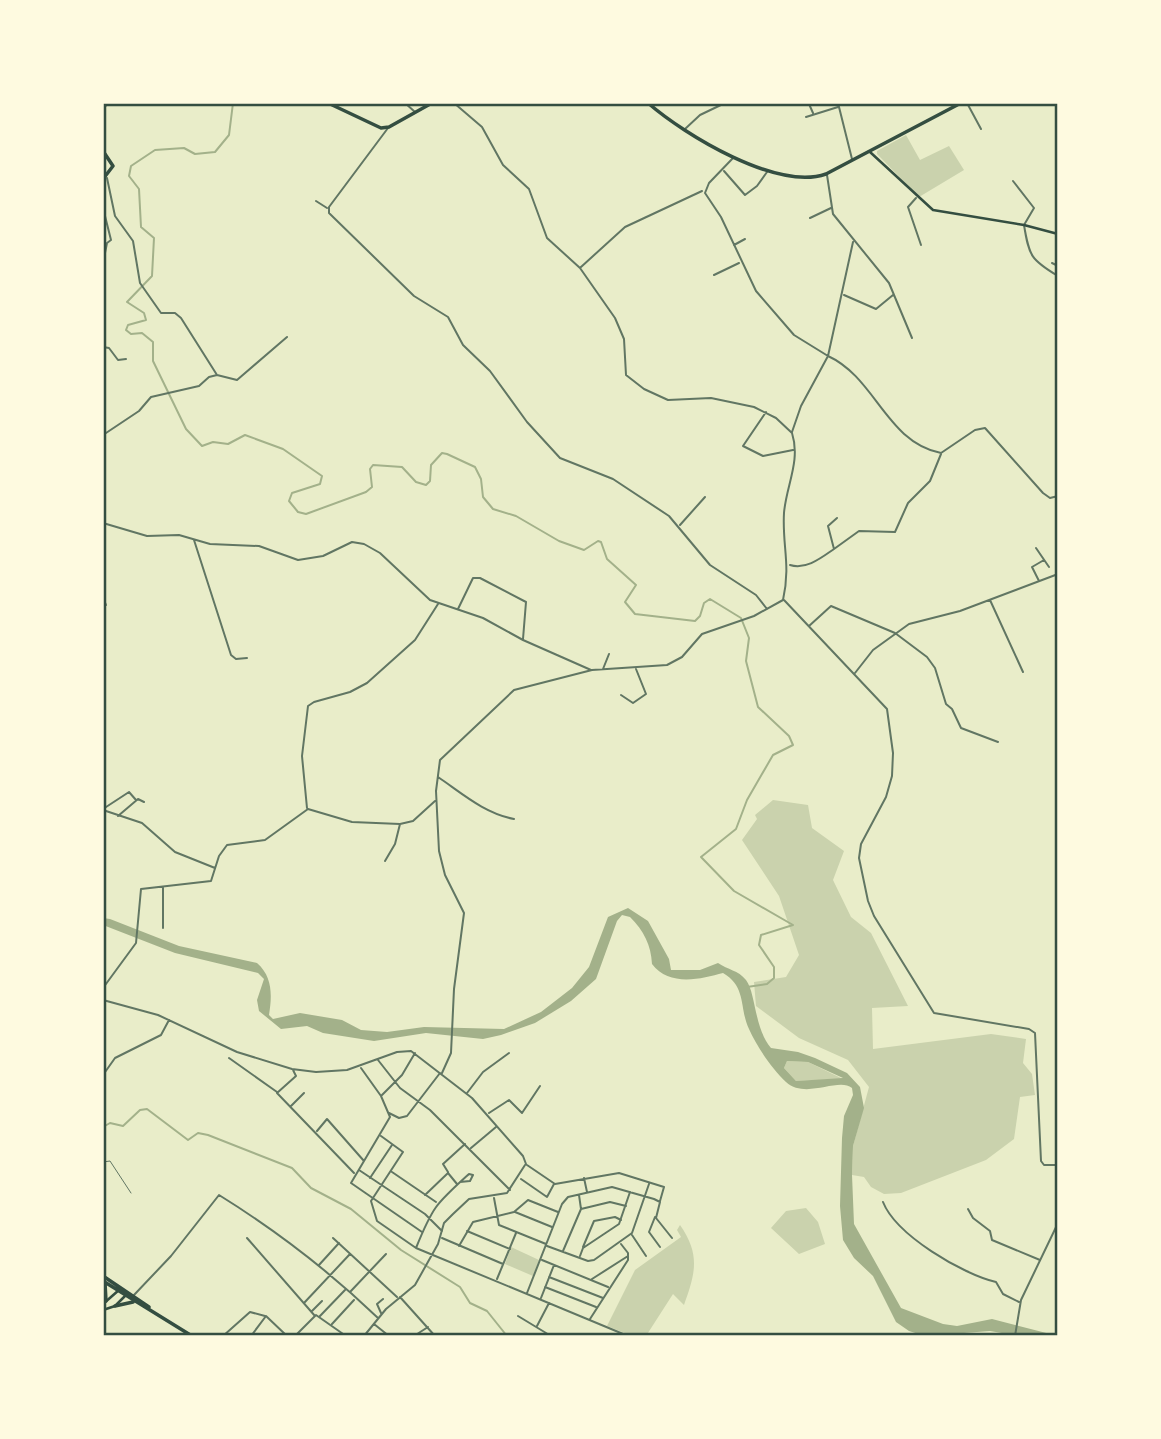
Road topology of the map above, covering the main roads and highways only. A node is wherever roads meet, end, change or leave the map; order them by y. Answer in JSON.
{"nodes":[{"id":1,"x":328,"y":103,"type":"edge"},
{"id":2,"x":432,"y":103,"type":"edge"},
{"id":3,"x":648,"y":103,"type":"edge"},
{"id":4,"x":961,"y":103,"type":"edge"},
{"id":5,"x":952,"y":105,"type":"edge"},
{"id":6,"x":103,"y":151,"type":"edge"},
{"id":7,"x":870,"y":152,"type":"junction"},
{"id":8,"x":105,"y":178,"type":"edge"},
{"id":9,"x":1058,"y":234,"type":"edge"},
{"id":10,"x":104,"y":1280,"type":"edge"},
{"id":11,"x":120,"y":1289,"type":"junction"},
{"id":12,"x":127,"y":1294,"type":"junction"},
{"id":13,"x":135,"y":1302,"type":"junction"},
{"id":14,"x":105,"y":1303,"type":"edge"},
{"id":15,"x":115,"y":1306,"type":"junction"},
{"id":16,"x":150,"y":1309,"type":"junction"},
{"id":17,"x":103,"y":1310,"type":"edge"},
{"id":18,"x":192,"y":1336,"type":"edge"}],
"edges":[{"from":1,"to":2,"type":"highway"},
{"from":3,"to":7,"type":"highway"},
{"from":4,"to":5,"type":"highway"},
{"from":5,"to":7,"type":"highway"},
{"from":6,"to":8,"type":"highway"},
{"from":7,"to":9,"type":"main road"},
{"from":10,"to":11,"type":"highway"},
{"from":10,"to":14,"type":"highway"},
{"from":11,"to":12,"type":"highway"},
{"from":11,"to":14,"type":"main road"},
{"from":12,"to":13,"type":"highway"},
{"from":12,"to":15,"type":"main road"},
{"from":12,"to":16,"type":"highway"},
{"from":13,"to":15,"type":"highway"},
{"from":13,"to":16,"type":"highway"},
{"from":15,"to":17,"type":"main road"},
{"from":16,"to":18,"type":"highway"}]}
